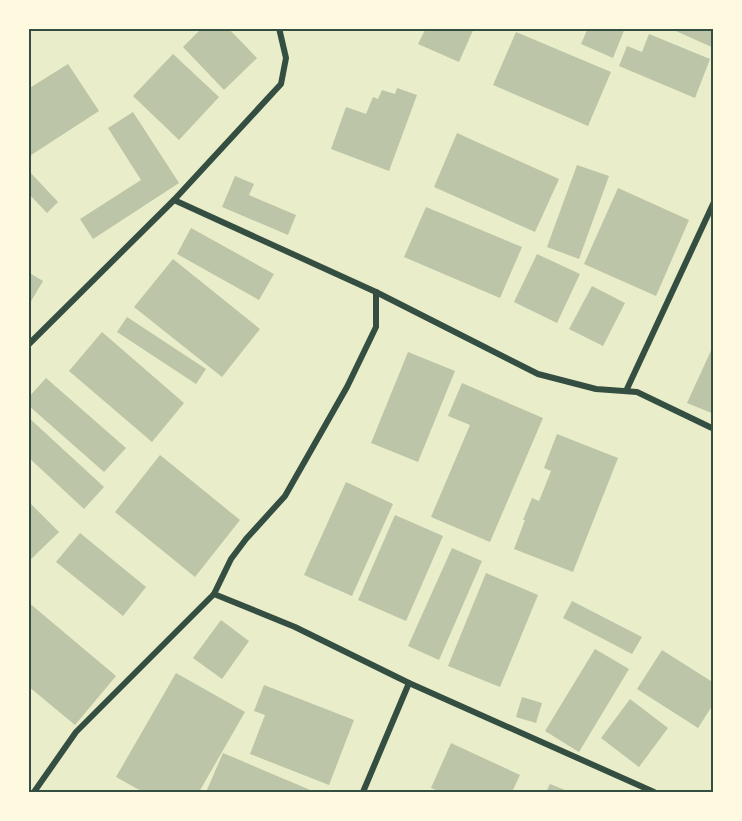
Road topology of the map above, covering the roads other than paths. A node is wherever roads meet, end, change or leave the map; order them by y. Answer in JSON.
{"nodes":[{"id":1,"x":279,"y":28,"type":"edge"},
{"id":2,"x":174,"y":200,"type":"junction"},
{"id":3,"x":714,"y":202,"type":"edge"},
{"id":4,"x":376,"y":292,"type":"junction"},
{"id":5,"x":28,"y":345,"type":"edge"},
{"id":6,"x":626,"y":391,"type":"junction"},
{"id":7,"x":714,"y":429,"type":"edge"},
{"id":8,"x":214,"y":594,"type":"junction"},
{"id":9,"x":409,"y":683,"type":"junction"},
{"id":10,"x":34,"y":792,"type":"edge"},
{"id":11,"x":363,"y":792,"type":"edge"},
{"id":12,"x":654,"y":792,"type":"edge"}],
"edges":[{"from":1,"to":2,"type":"street"},
{"from":2,"to":4,"type":"street"},
{"from":2,"to":5,"type":"street"},
{"from":3,"to":6,"type":"street"},
{"from":4,"to":6,"type":"street"},
{"from":4,"to":8,"type":"street"},
{"from":6,"to":7,"type":"street"},
{"from":8,"to":9,"type":"street"},
{"from":8,"to":10,"type":"street"},
{"from":9,"to":11,"type":"street"},
{"from":9,"to":12,"type":"street"}]}
